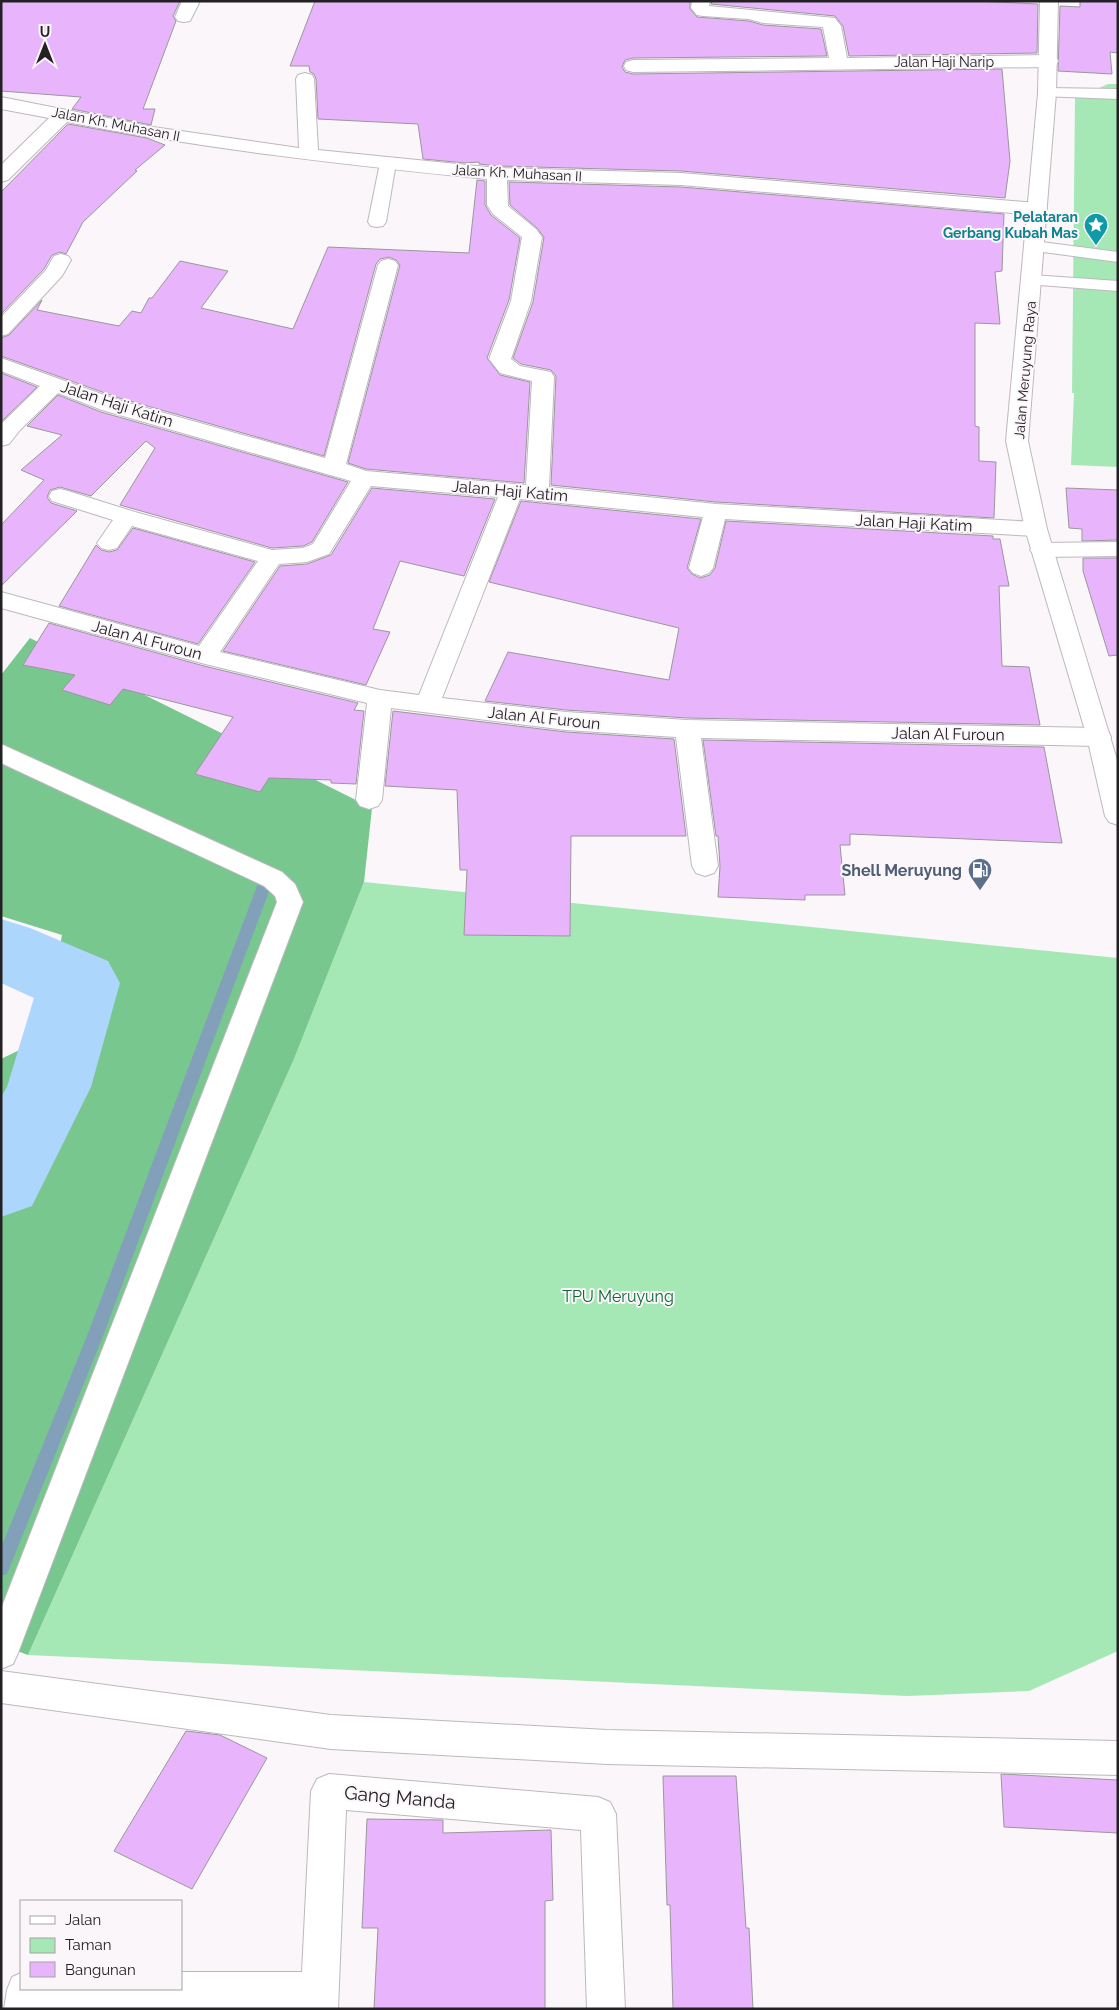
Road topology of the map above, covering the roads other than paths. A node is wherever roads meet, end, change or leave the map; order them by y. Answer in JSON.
{"nodes":[{"id":1,"x":701,"y":1,"type":"edge"},
{"id":2,"x":1049,"y":1,"type":"edge"},
{"id":3,"x":1048,"y":61,"type":"junction"},
{"id":4,"x":839,"y":63,"type":"junction"},
{"id":5,"x":633,"y":66,"type":"dead end"},
{"id":6,"x":305,"y":79,"type":"dead end"},
{"id":7,"x":1048,"y":93,"type":"junction"},
{"id":8,"x":1118,"y":94,"type":"edge"},
{"id":9,"x":1,"y":103,"type":"edge"},
{"id":10,"x":64,"y":114,"type":"junction"},
{"id":11,"x":309,"y":156,"type":"junction"},
{"id":12,"x":388,"y":163,"type":"junction"},
{"id":13,"x":497,"y":174,"type":"junction"},
{"id":14,"x":1,"y":176,"type":"edge"},
{"id":15,"x":1037,"y":209,"type":"junction"},
{"id":16,"x":377,"y":222,"type":"dead end"},
{"id":17,"x":1034,"y":246,"type":"junction"},
{"id":18,"x":1118,"y":257,"type":"edge"},
{"id":19,"x":61,"y":260,"type":"dead end"},
{"id":20,"x":388,"y":265,"type":"dead end"},
{"id":21,"x":1032,"y":280,"type":"junction"},
{"id":22,"x":1118,"y":286,"type":"edge"},
{"id":23,"x":1,"y":330,"type":"edge"},
{"id":24,"x":1,"y":364,"type":"edge"},
{"id":25,"x":55,"y":384,"type":"junction"},
{"id":26,"x":1,"y":438,"type":"edge"},
{"id":27,"x":334,"y":468,"type":"junction"},
{"id":28,"x":364,"y":478,"type":"junction"},
{"id":29,"x":512,"y":492,"type":"junction"},
{"id":30,"x":537,"y":493,"type":"junction"},
{"id":31,"x":60,"y":496,"type":"dead end"},
{"id":32,"x":716,"y":511,"type":"junction"},
{"id":33,"x":127,"y":517,"type":"junction"},
{"id":34,"x":1039,"y":540,"type":"junction"},
{"id":35,"x":109,"y":543,"type":"dead end"},
{"id":36,"x":1118,"y":549,"type":"edge"},
{"id":37,"x":272,"y":557,"type":"junction"},
{"id":38,"x":701,"y":568,"type":"dead end"},
{"id":39,"x":1,"y":600,"type":"edge"},
{"id":40,"x":205,"y":656,"type":"junction"},
{"id":41,"x":380,"y":698,"type":"junction"},
{"id":42,"x":427,"y":705,"type":"junction"},
{"id":43,"x":687,"y":728,"type":"junction"},
{"id":44,"x":1099,"y":737,"type":"junction"},
{"id":45,"x":1,"y":753,"type":"edge"},
{"id":46,"x":369,"y":800,"type":"dead end"},
{"id":47,"x":1118,"y":816,"type":"edge"},
{"id":48,"x":705,"y":866,"type":"dead end"},
{"id":49,"x":1,"y":1653,"type":"edge"},
{"id":50,"x":1,"y":1687,"type":"edge"},
{"id":51,"x":1118,"y":1758,"type":"edge"},
{"id":52,"x":320,"y":1999,"type":"edge"},
{"id":53,"x":23,"y":2009,"type":"edge"},
{"id":54,"x":606,"y":2009,"type":"edge"}],
"edges":[{"from":1,"to":4,"type":"street"},
{"from":2,"to":3,"type":"street","name":"Jalan Meruyung Raya"},
{"from":3,"to":4,"type":"street","name":"Jalan Haji Narip"},
{"from":3,"to":7,"type":"street","name":"Jalan Meruyung Raya"},
{"from":4,"to":5,"type":"street","name":"Jalan Haji Narip"},
{"from":6,"to":11,"type":"street"},
{"from":7,"to":8,"type":"lane"},
{"from":7,"to":15,"type":"street","name":"Jalan Meruyung Raya"},
{"from":9,"to":10,"type":"street","name":"Jalan Kh. Muhasan II"},
{"from":10,"to":11,"type":"street","name":"Jalan Kh. Muhasan II"},
{"from":10,"to":14,"type":"street"},
{"from":11,"to":12,"type":"street","name":"Jalan Kh. Muhasan II"},
{"from":12,"to":13,"type":"street","name":"Jalan Kh. Muhasan II"},
{"from":12,"to":16,"type":"lane"},
{"from":13,"to":15,"type":"street","name":"Jalan Kh. Muhasan II"},
{"from":13,"to":30,"type":"street"},
{"from":15,"to":17,"type":"street","name":"Jalan Meruyung Raya"},
{"from":17,"to":18,"type":"lane"},
{"from":17,"to":21,"type":"street","name":"Jalan Meruyung Raya"},
{"from":19,"to":23,"type":"street"},
{"from":20,"to":27,"type":"street"},
{"from":21,"to":22,"type":"lane"},
{"from":21,"to":34,"type":"street","name":"Jalan Meruyung Raya"},
{"from":24,"to":25,"type":"street","name":"Jalan Haji Katim"},
{"from":25,"to":26,"type":"street"},
{"from":25,"to":27,"type":"street","name":"Jalan Haji Katim"},
{"from":27,"to":28,"type":"street","name":"Jalan Haji Katim"},
{"from":28,"to":29,"type":"street","name":"Jalan Haji Katim"},
{"from":28,"to":37,"type":"street"},
{"from":29,"to":30,"type":"street","name":"Jalan Haji Katim"},
{"from":29,"to":42,"type":"street"},
{"from":30,"to":32,"type":"street","name":"Jalan Haji Katim"},
{"from":31,"to":33,"type":"street"},
{"from":32,"to":34,"type":"street","name":"Jalan Haji Katim"},
{"from":32,"to":38,"type":"street"},
{"from":33,"to":35,"type":"street"},
{"from":33,"to":37,"type":"street"},
{"from":34,"to":36,"type":"street","name":"Jalan Haji Katim"},
{"from":34,"to":44,"type":"street","name":"Jalan Meruyung Raya"},
{"from":37,"to":40,"type":"street"},
{"from":39,"to":40,"type":"street","name":"Jalan Al Furoun"},
{"from":40,"to":41,"type":"street","name":"Jalan Al Furoun"},
{"from":41,"to":42,"type":"street","name":"Jalan Al Furoun"},
{"from":41,"to":46,"type":"street"},
{"from":42,"to":43,"type":"street","name":"Jalan Al Furoun"},
{"from":43,"to":44,"type":"street","name":"Jalan Al Furoun"},
{"from":43,"to":48,"type":"street"},
{"from":44,"to":47,"type":"street","name":"Jalan Meruyung Raya"},
{"from":45,"to":49,"type":"street"},
{"from":50,"to":51,"type":"street"},
{"from":52,"to":53,"type":"street"},
{"from":52,"to":54,"type":"street","name":"Gang Manda"}]}
